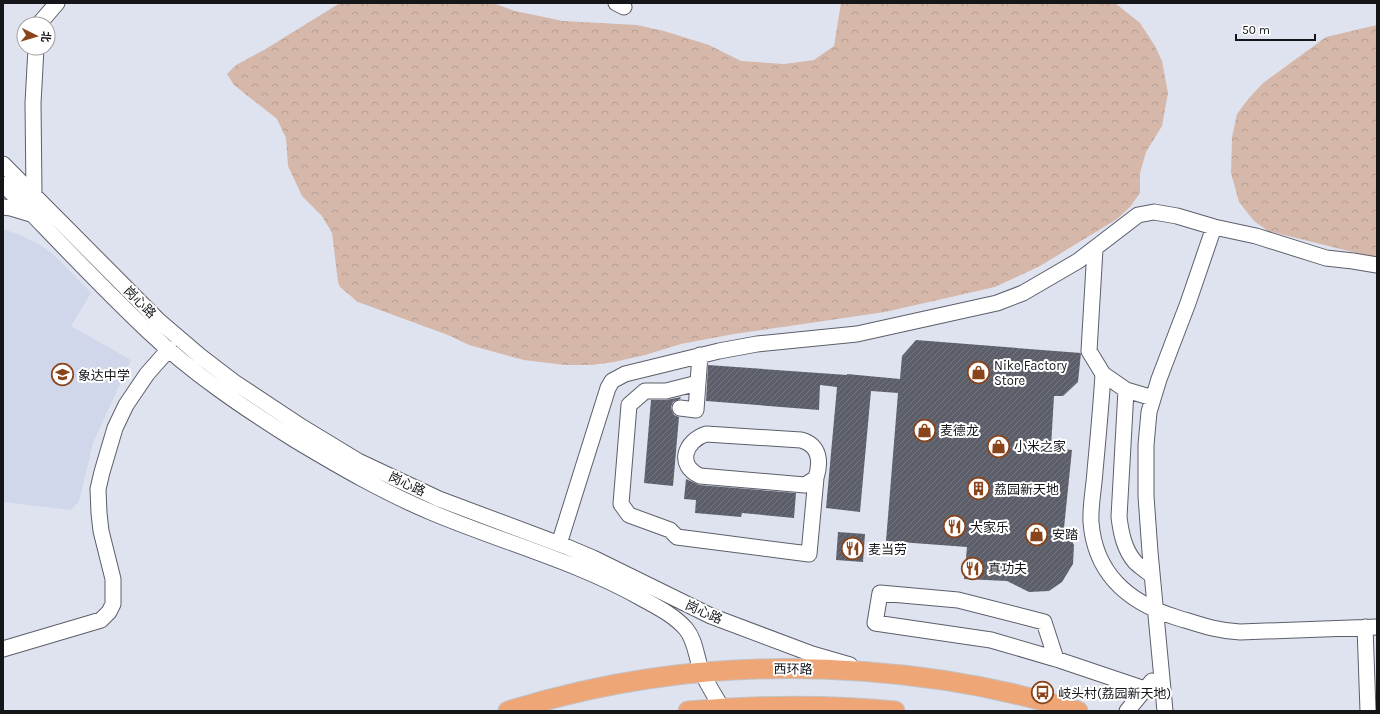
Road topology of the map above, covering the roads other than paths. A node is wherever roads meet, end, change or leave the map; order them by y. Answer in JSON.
{"nodes":[{"id":1,"x":57,"y":3,"type":"edge"},
{"id":2,"x":46,"y":16,"type":"edge"},
{"id":3,"x":36,"y":56,"type":"edge"},
{"id":4,"x":3,"y":164,"type":"edge"},
{"id":5,"x":3,"y":184,"type":"edge"},
{"id":6,"x":34,"y":195,"type":"junction"},
{"id":7,"x":3,"y":207,"type":"edge"},
{"id":8,"x":32,"y":214,"type":"junction"},
{"id":9,"x":1214,"y":227,"type":"junction"},
{"id":10,"x":1094,"y":249,"type":"junction"},
{"id":11,"x":1377,"y":265,"type":"edge"},
{"id":12,"x":169,"y":349,"type":"junction"},
{"id":13,"x":700,"y":355,"type":"junction"},
{"id":14,"x":1103,"y":374,"type":"junction"},
{"id":15,"x":698,"y":383,"type":"junction"},
{"id":16,"x":1126,"y":390,"type":"junction"},
{"id":17,"x":1153,"y":398,"type":"junction"},
{"id":18,"x":680,"y":408,"type":"dead end"},
{"id":19,"x":816,"y":478,"type":"junction"},
{"id":20,"x":559,"y":544,"type":"junction"},
{"id":21,"x":1152,"y":576,"type":"junction"},
{"id":22,"x":1156,"y":611,"type":"junction"},
{"id":23,"x":1371,"y":627,"type":"edge"},
{"id":24,"x":3,"y":649,"type":"edge"},
{"id":25,"x":1056,"y":659,"type":"junction"},
{"id":26,"x":1161,"y":670,"type":"junction"},
{"id":27,"x":702,"y":672,"type":"junction"},
{"id":28,"x":888,"y":674,"type":"junction"},
{"id":29,"x":1145,"y":688,"type":"junction"},
{"id":30,"x":722,"y":708,"type":"junction"},
{"id":31,"x":750,"y":709,"type":"edge"},
{"id":32,"x":508,"y":711,"type":"edge"},
{"id":33,"x":688,"y":711,"type":"edge"},
{"id":34,"x":895,"y":711,"type":"edge"},
{"id":35,"x":1078,"y":711,"type":"edge"},
{"id":36,"x":1127,"y":711,"type":"edge"},
{"id":37,"x":1165,"y":711,"type":"edge"},
{"id":38,"x":1368,"y":711,"type":"edge"}],
"edges":[{"from":1,"to":2,"type":"street"},
{"from":3,"to":6,"type":"street"},
{"from":4,"to":6,"type":"street","name":"岗心路"},
{"from":5,"to":8,"type":"street","name":"岗心路"},
{"from":6,"to":20,"type":"street","name":"岗心路"},
{"from":7,"to":8,"type":"street"},
{"from":8,"to":12,"type":"street","name":"岗心路"},
{"from":9,"to":10,"type":"street"},
{"from":9,"to":11,"type":"street"},
{"from":9,"to":17,"type":"street"},
{"from":10,"to":13,"type":"street"},
{"from":10,"to":14,"type":"street"},
{"from":12,"to":24,"type":"street"},
{"from":12,"to":27,"type":"street","name":"岗心路"},
{"from":13,"to":15,"type":"street"},
{"from":13,"to":20,"type":"street"},
{"from":14,"to":16,"type":"street"},
{"from":14,"to":22,"type":"street"},
{"from":15,"to":18,"type":"street"},
{"from":15,"to":19,"type":"street"},
{"from":16,"to":17,"type":"street"},
{"from":16,"to":21,"type":"street"},
{"from":17,"to":21,"type":"street"},
{"from":19,"to":19,"type":"street"},
{"from":20,"to":28,"type":"street","name":"岗心路"},
{"from":21,"to":22,"type":"street"},
{"from":22,"to":23,"type":"street"},
{"from":22,"to":26,"type":"street"},
{"from":23,"to":38,"type":"street"},
{"from":25,"to":25,"type":"street"},
{"from":25,"to":29,"type":"street"},
{"from":26,"to":29,"type":"street"},
{"from":26,"to":37,"type":"street"},
{"from":27,"to":28,"type":"main road","name":"西环路"},
{"from":27,"to":30,"type":"street","name":"岗心路"},
{"from":27,"to":32,"type":"main road","name":"西环路"},
{"from":28,"to":35,"type":"main road","name":"西环路"},
{"from":29,"to":36,"type":"street"},
{"from":30,"to":31,"type":"main road"},
{"from":30,"to":33,"type":"main road"},
{"from":31,"to":34,"type":"main road"}]}
